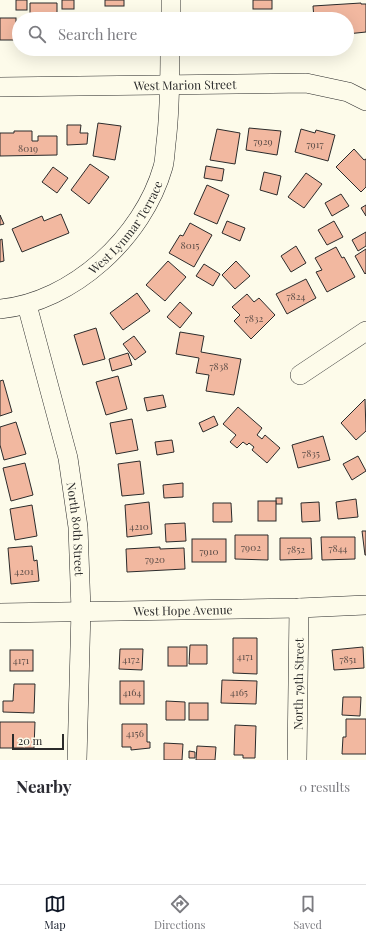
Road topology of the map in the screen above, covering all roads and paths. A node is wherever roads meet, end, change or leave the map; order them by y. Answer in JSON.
{"nodes":[{"id":1,"x":171,"y":0,"type":"edge"},
{"id":2,"x":171,"y":12,"type":"edge"},
{"id":3,"x":170,"y":56,"type":"edge"},
{"id":4,"x":170,"y":84,"type":"junction"},
{"id":5,"x":0,"y":87,"type":"edge"},
{"id":6,"x":366,"y":101,"type":"edge"},
{"id":7,"x":27,"y":304,"type":"junction"},
{"id":8,"x":0,"y":309,"type":"edge"},
{"id":9,"x":366,"y":331,"type":"edge"},
{"id":10,"x":300,"y":375,"type":"dead end"},
{"id":11,"x":366,"y":605,"type":"edge"},
{"id":12,"x":299,"y":608,"type":"junction"},
{"id":13,"x":80,"y":610,"type":"junction"},
{"id":14,"x":0,"y":613,"type":"edge"},
{"id":15,"x":77,"y":760,"type":"edge"},
{"id":16,"x":297,"y":760,"type":"edge"}],
"edges":[{"from":1,"to":2,"type":"street"},
{"from":3,"to":4,"type":"street"},
{"from":4,"to":5,"type":"street","name":"West Marion Street"},
{"from":4,"to":6,"type":"street","name":"West Marion Street"},
{"from":4,"to":7,"type":"street","name":"West Lynmar Terrace"},
{"from":7,"to":8,"type":"street","name":"West Lynmar Terrace"},
{"from":7,"to":13,"type":"street","name":"North 80th Street"},
{"from":9,"to":10,"type":"street"},
{"from":11,"to":12,"type":"street","name":"West Hope Avenue"},
{"from":12,"to":13,"type":"street","name":"West Hope Avenue"},
{"from":12,"to":16,"type":"street","name":"North 79th Street"},
{"from":13,"to":14,"type":"street","name":"West Hope Avenue"},
{"from":13,"to":15,"type":"street","name":"North 80th Street"}]}
